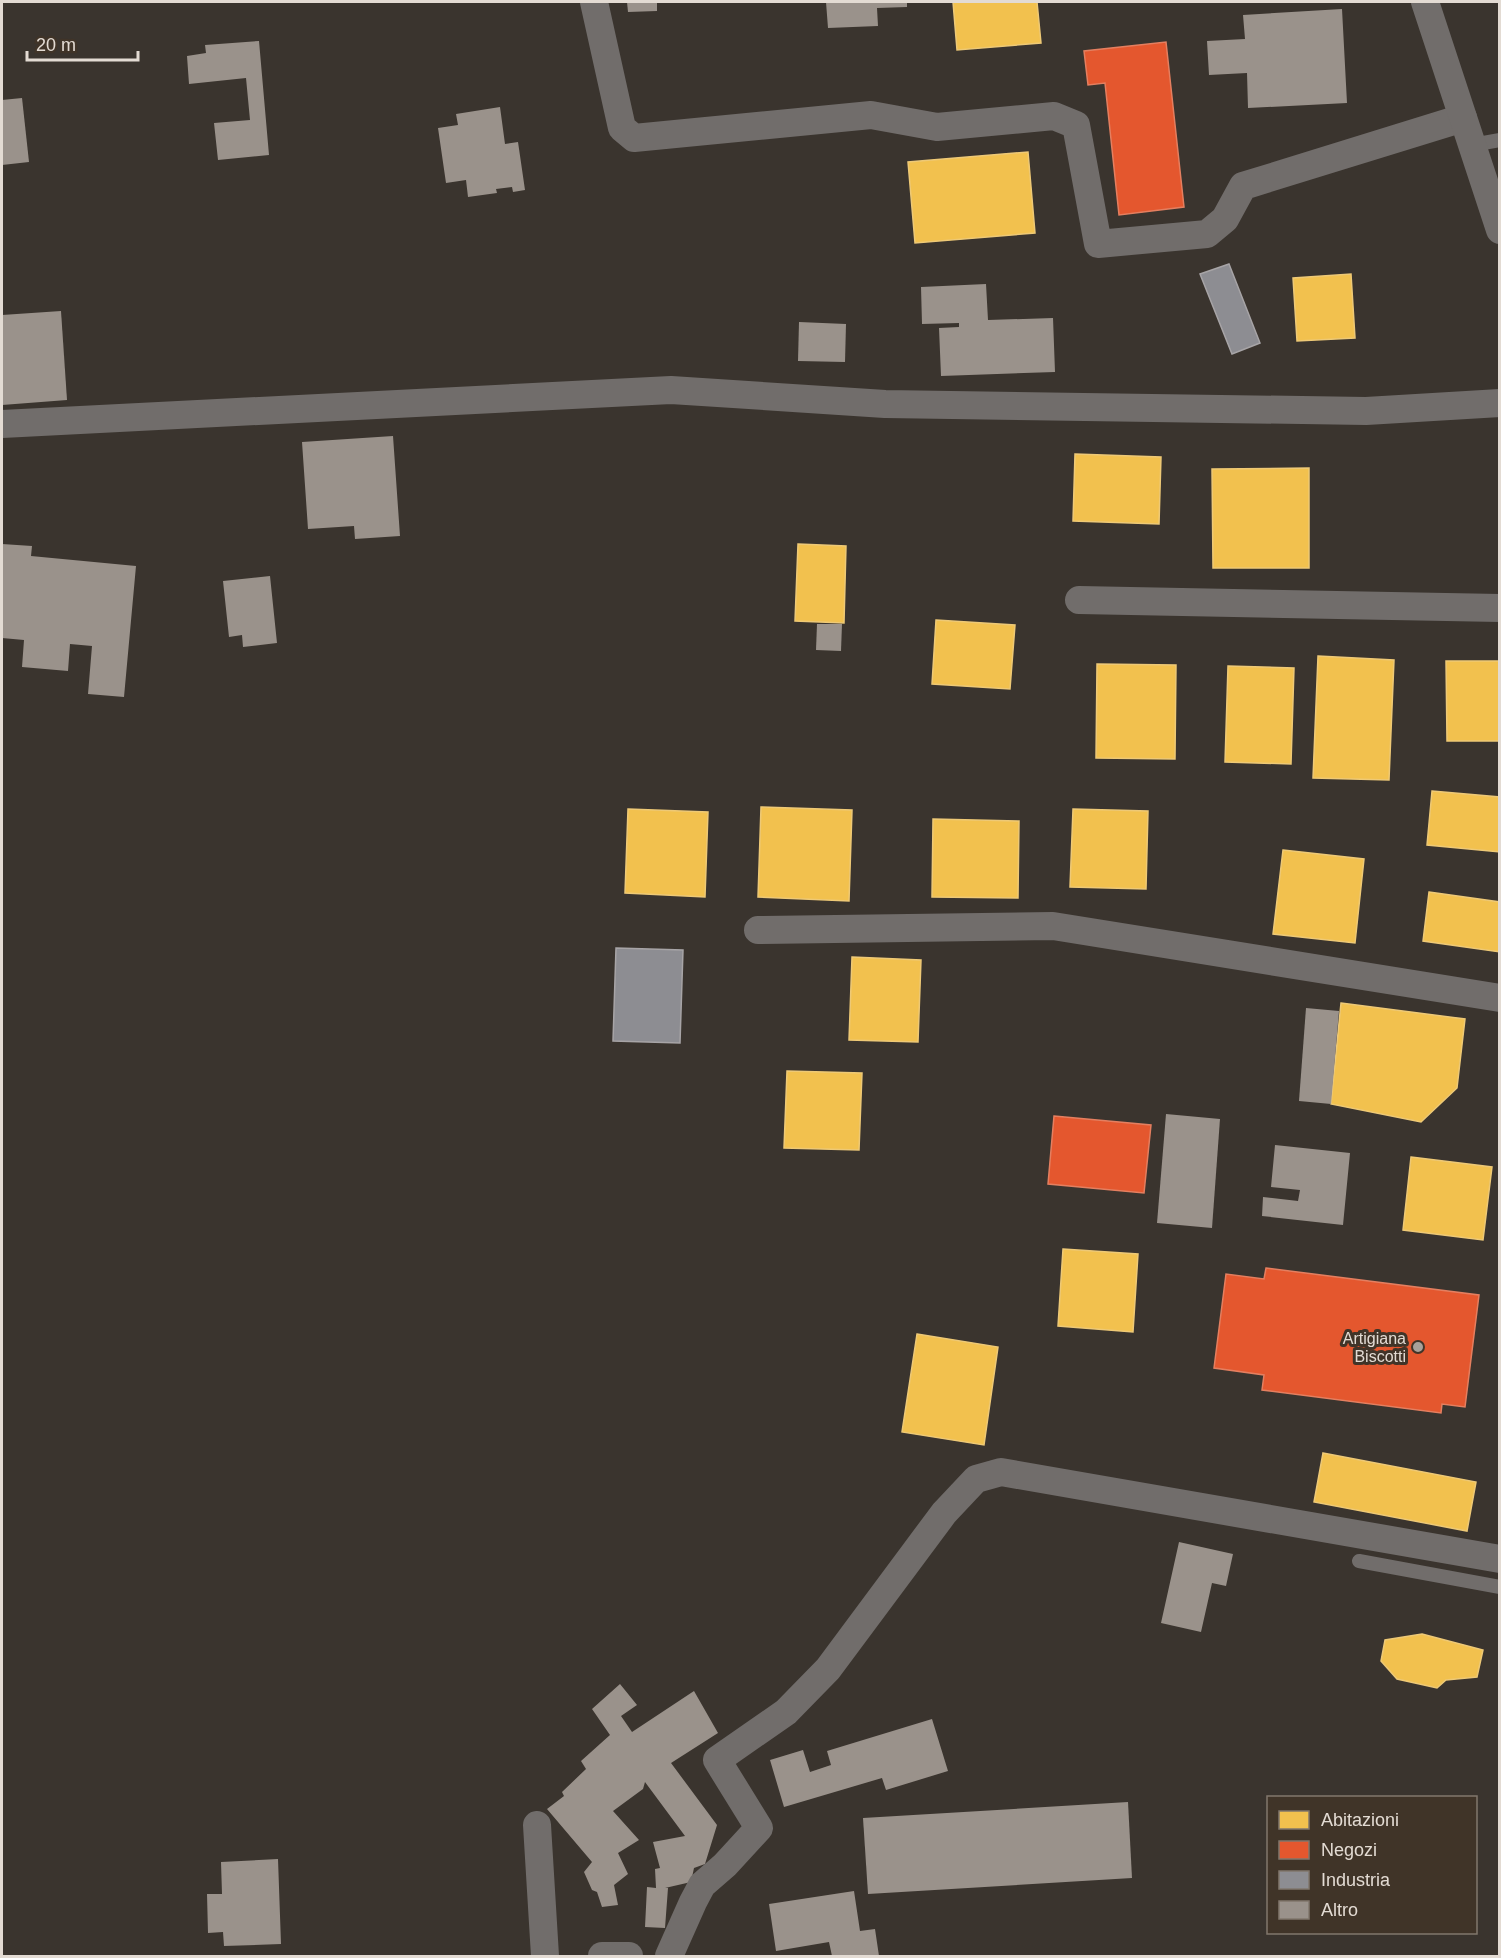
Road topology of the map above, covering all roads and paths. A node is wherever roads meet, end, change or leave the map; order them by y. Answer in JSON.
{"nodes":[{"id":1,"x":594,"y":2,"type":"edge"},
{"id":2,"x":1425,"y":2,"type":"edge"},
{"id":3,"x":1463,"y":118,"type":"junction"},
{"id":4,"x":1500,"y":140,"type":"edge"},
{"id":5,"x":1472,"y":145,"type":"junction"},
{"id":6,"x":1500,"y":230,"type":"edge"},
{"id":7,"x":1500,"y":403,"type":"edge"},
{"id":8,"x":2,"y":424,"type":"edge"},
{"id":9,"x":1079,"y":600,"type":"dead end"},
{"id":10,"x":1500,"y":608,"type":"edge"},
{"id":11,"x":758,"y":930,"type":"dead end"},
{"id":12,"x":1500,"y":998,"type":"edge"},
{"id":13,"x":1500,"y":1559,"type":"edge"},
{"id":14,"x":1359,"y":1561,"type":"dead end"},
{"id":15,"x":1500,"y":1587,"type":"edge"},
{"id":16,"x":537,"y":1825,"type":"dead end"},
{"id":17,"x":545,"y":1956,"type":"edge"},
{"id":18,"x":602,"y":1956,"type":"edge"},
{"id":19,"x":629,"y":1956,"type":"edge"},
{"id":20,"x":669,"y":1956,"type":"edge"}],
"edges":[{"from":1,"to":3,"type":"street"},
{"from":2,"to":3,"type":"street"},
{"from":3,"to":5,"type":"street"},
{"from":4,"to":5,"type":"lane"},
{"from":5,"to":6,"type":"street"},
{"from":7,"to":8,"type":"street"},
{"from":9,"to":10,"type":"street"},
{"from":11,"to":12,"type":"street"},
{"from":13,"to":20,"type":"street"},
{"from":14,"to":15,"type":"lane"},
{"from":16,"to":17,"type":"street"},
{"from":18,"to":19,"type":"street"}]}
